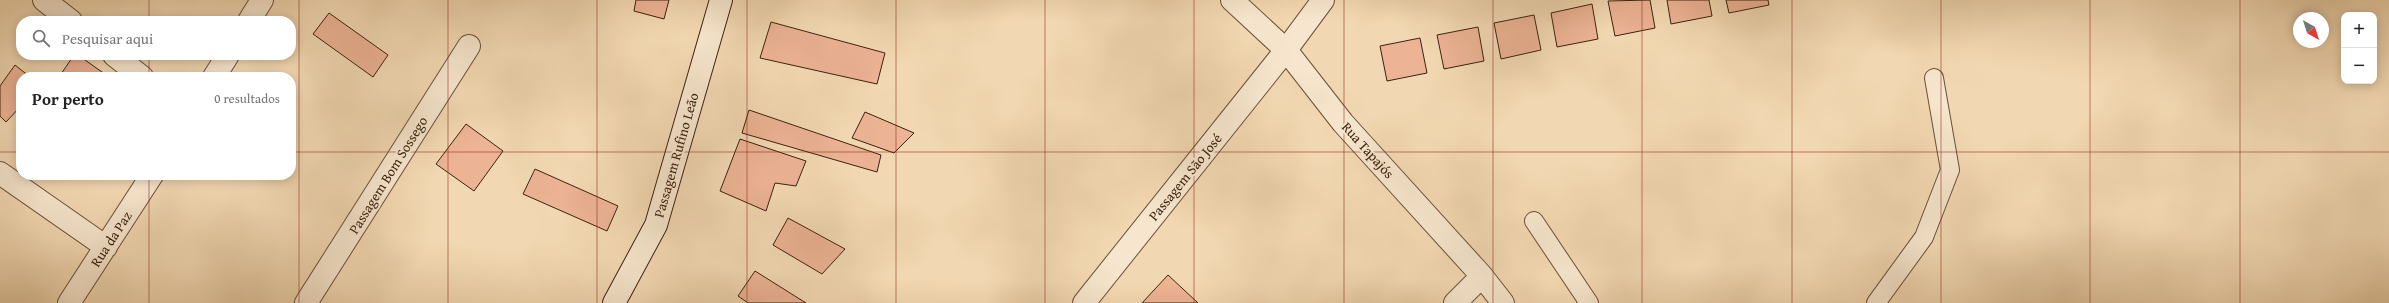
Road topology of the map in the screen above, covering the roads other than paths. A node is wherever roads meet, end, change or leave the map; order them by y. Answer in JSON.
{"nodes":[{"id":1,"x":44,"y":0,"type":"edge"},
{"id":2,"x":721,"y":0,"type":"edge"},
{"id":3,"x":1232,"y":0,"type":"edge"},
{"id":4,"x":1324,"y":0,"type":"edge"},
{"id":5,"x":65,"y":16,"type":"edge"},
{"id":6,"x":469,"y":46,"type":"dead end"},
{"id":7,"x":1286,"y":50,"type":"junction"},
{"id":8,"x":120,"y":60,"type":"edge"},
{"id":9,"x":225,"y":60,"type":"edge"},
{"id":10,"x":136,"y":72,"type":"edge"},
{"id":11,"x":217,"y":72,"type":"edge"},
{"id":12,"x":1934,"y":78,"type":"dead end"},
{"id":13,"x":0,"y":173,"type":"edge"},
{"id":14,"x":149,"y":180,"type":"edge"},
{"id":15,"x":1534,"y":221,"type":"dead end"},
{"id":16,"x":106,"y":247,"type":"junction"},
{"id":17,"x":1482,"y":276,"type":"junction"},
{"id":18,"x":69,"y":303,"type":"edge"},
{"id":19,"x":306,"y":303,"type":"edge"},
{"id":20,"x":614,"y":303,"type":"edge"},
{"id":21,"x":1084,"y":303,"type":"edge"},
{"id":22,"x":1455,"y":303,"type":"edge"},
{"id":23,"x":1503,"y":303,"type":"edge"},
{"id":24,"x":1589,"y":303,"type":"edge"},
{"id":25,"x":1876,"y":303,"type":"edge"}],
"edges":[{"from":1,"to":5,"type":"street"},
{"from":2,"to":20,"type":"street","name":"Passagem Rufino Leão"},
{"from":3,"to":7,"type":"street","name":"Rua Tapajós"},
{"from":4,"to":7,"type":"street","name":"Passagem São José"},
{"from":6,"to":19,"type":"street","name":"Passagem Bom Sossego"},
{"from":7,"to":17,"type":"street","name":"Rua Tapajós"},
{"from":7,"to":21,"type":"street","name":"Passagem São José"},
{"from":8,"to":10,"type":"street"},
{"from":9,"to":11,"type":"street"},
{"from":12,"to":25,"type":"lane"},
{"from":13,"to":16,"type":"street"},
{"from":14,"to":16,"type":"street","name":"Rua da Paz"},
{"from":15,"to":24,"type":"lane"},
{"from":16,"to":18,"type":"street","name":"Rua da Paz"},
{"from":17,"to":22,"type":"street"},
{"from":17,"to":23,"type":"street","name":"Rua Tapajós"}]}
